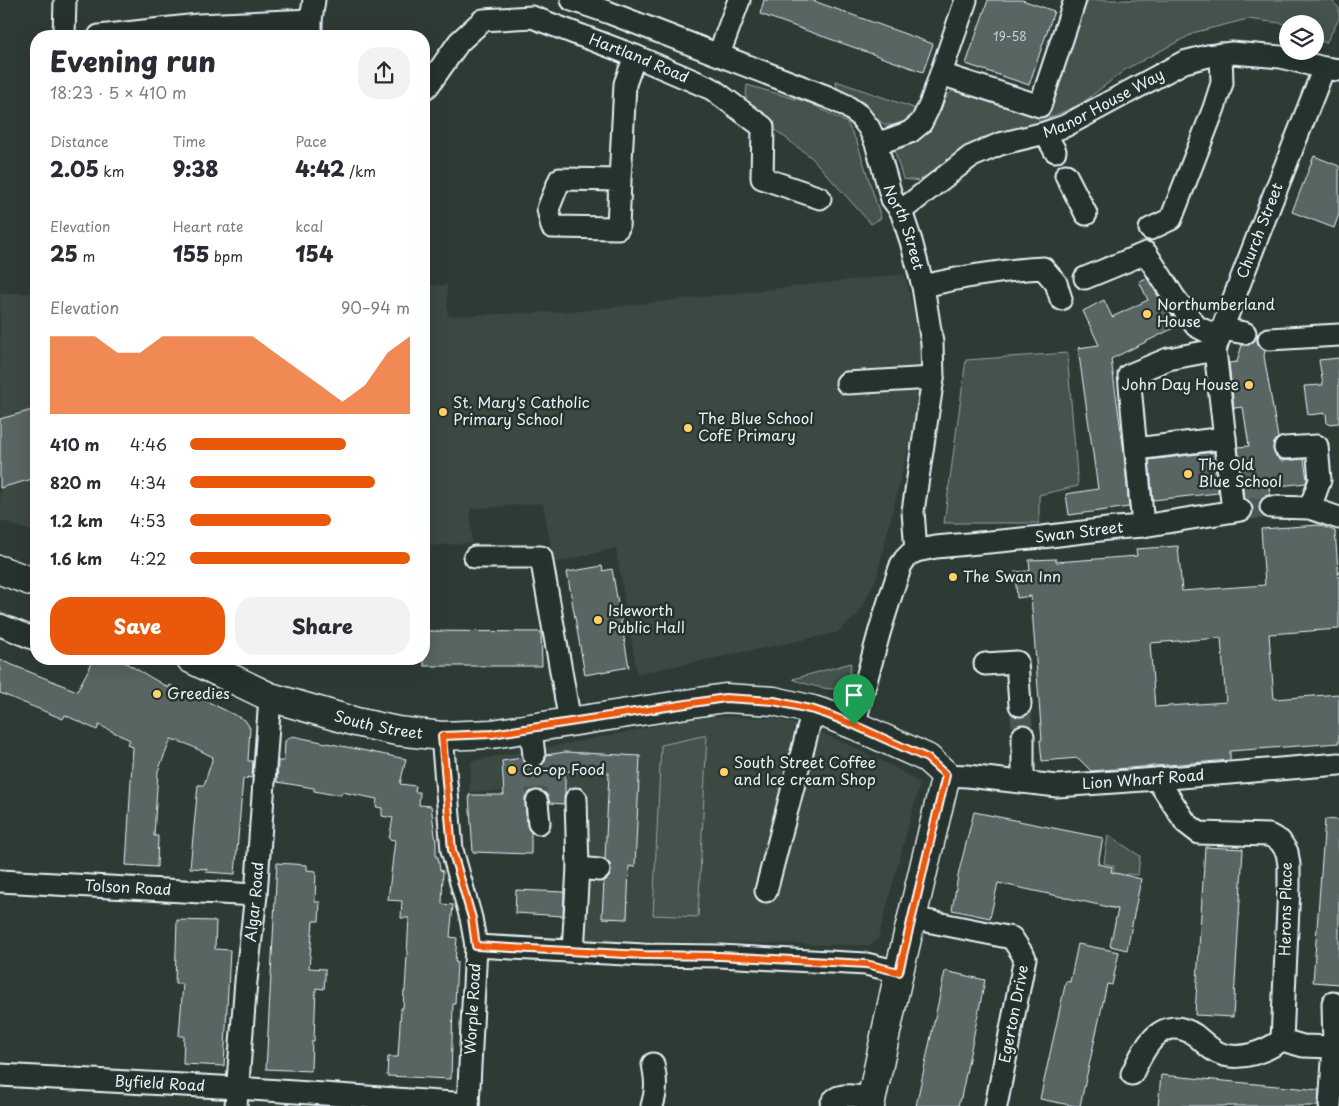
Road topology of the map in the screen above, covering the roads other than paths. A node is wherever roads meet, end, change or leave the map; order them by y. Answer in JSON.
{"nodes":[{"id":1,"x":65,"y":0,"type":"edge"},
{"id":2,"x":572,"y":0,"type":"edge"},
{"id":3,"x":739,"y":0,"type":"edge"},
{"id":4,"x":966,"y":0,"type":"edge"},
{"id":5,"x":1075,"y":0,"type":"edge"},
{"id":6,"x":312,"y":19,"type":"edge"},
{"id":7,"x":64,"y":30,"type":"edge"},
{"id":8,"x":153,"y":30,"type":"edge"},
{"id":9,"x":719,"y":54,"type":"junction"},
{"id":10,"x":1221,"y":54,"type":"junction"},
{"id":11,"x":635,"y":56,"type":"junction"},
{"id":12,"x":1332,"y":69,"type":"edge"},
{"id":13,"x":940,"y":74,"type":"junction"},
{"id":14,"x":430,"y":83,"type":"edge"},
{"id":15,"x":876,"y":143,"type":"junction"},
{"id":16,"x":1066,"y":175,"type":"dead end"},
{"id":17,"x":620,"y":180,"type":"dead end"},
{"id":18,"x":820,"y":198,"type":"dead end"},
{"id":19,"x":901,"y":211,"type":"junction"},
{"id":20,"x":1086,"y":214,"type":"dead end"},
{"id":21,"x":1150,"y":229,"type":"dead end"},
{"id":22,"x":1085,"y":278,"type":"dead end"},
{"id":23,"x":923,"y":286,"type":"junction"},
{"id":24,"x":1061,"y":299,"type":"dead end"},
{"id":25,"x":1245,"y":334,"type":"dead end"},
{"id":26,"x":1339,"y":335,"type":"edge"},
{"id":27,"x":1219,"y":339,"type":"junction"},
{"id":28,"x":1269,"y":339,"type":"dead end"},
{"id":29,"x":933,"y":378,"type":"junction"},
{"id":30,"x":847,"y":383,"type":"dead end"},
{"id":31,"x":1225,"y":438,"type":"junction"},
{"id":32,"x":1285,"y":448,"type":"dead end"},
{"id":33,"x":1136,"y":449,"type":"junction"},
{"id":34,"x":1271,"y":507,"type":"tunnel mouth"},
{"id":35,"x":1310,"y":508,"type":"junction"},
{"id":36,"x":1339,"y":518,"type":"edge"},
{"id":37,"x":1143,"y":526,"type":"junction"},
{"id":38,"x":916,"y":551,"type":"junction"},
{"id":39,"x":475,"y":557,"type":"dead end"},
{"id":40,"x":0,"y":570,"type":"edge"},
{"id":41,"x":30,"y":578,"type":"edge"},
{"id":42,"x":0,"y":625,"type":"edge"},
{"id":43,"x":30,"y":636,"type":"edge"},
{"id":44,"x":985,"y":664,"type":"dead end"},
{"id":45,"x":203,"y":665,"type":"edge"},
{"id":46,"x":270,"y":697,"type":"junction"},
{"id":47,"x":1020,"y":705,"type":"tunnel mouth"},
{"id":48,"x":814,"y":710,"type":"junction"},
{"id":49,"x":570,"y":722,"type":"junction"},
{"id":50,"x":854,"y":725,"type":"junction"},
{"id":51,"x":531,"y":728,"type":"junction"},
{"id":52,"x":442,"y":736,"type":"junction"},
{"id":53,"x":1022,"y":736,"type":"tunnel mouth"},
{"id":54,"x":534,"y":756,"type":"tunnel mouth"},
{"id":55,"x":1339,"y":764,"type":"edge"},
{"id":56,"x":946,"y":775,"type":"junction"},
{"id":57,"x":1157,"y":779,"type":"junction"},
{"id":58,"x":1023,"y":782,"type":"junction"},
{"id":59,"x":576,"y":799,"type":"dead end"},
{"id":60,"x":578,"y":868,"type":"junction"},
{"id":61,"x":599,"y":870,"type":"dead end"},
{"id":62,"x":0,"y":881,"type":"edge"},
{"id":63,"x":766,"y":891,"type":"dead end"},
{"id":64,"x":256,"y":895,"type":"junction"},
{"id":65,"x":912,"y":918,"type":"junction"},
{"id":66,"x":476,"y":946,"type":"junction"},
{"id":67,"x":573,"y":951,"type":"junction"},
{"id":68,"x":899,"y":972,"type":"junction"},
{"id":69,"x":1333,"y":1003,"type":"dead end"},
{"id":70,"x":1282,"y":1040,"type":"junction"},
{"id":71,"x":1334,"y":1048,"type":"junction"},
{"id":72,"x":653,"y":1064,"type":"dead end"},
{"id":73,"x":1132,"y":1074,"type":"dead end"},
{"id":74,"x":0,"y":1075,"type":"edge"},
{"id":75,"x":237,"y":1097,"type":"edge"},
{"id":76,"x":871,"y":1102,"type":"edge"},
{"id":77,"x":468,"y":1105,"type":"edge"},
{"id":78,"x":652,"y":1106,"type":"edge"},
{"id":79,"x":831,"y":1106,"type":"edge"},
{"id":80,"x":996,"y":1106,"type":"edge"},
{"id":81,"x":1330,"y":1106,"type":"edge"}],
"edges":[{"from":1,"to":7,"type":"street"},
{"from":2,"to":9,"type":"street","name":"North Street"},
{"from":3,"to":9,"type":"street"},
{"from":4,"to":13,"type":"street"},
{"from":5,"to":13,"type":"street"},
{"from":6,"to":8,"type":"street"},
{"from":9,"to":15,"type":"street","name":"North Street"},
{"from":10,"to":12,"type":"street","name":"Manor House Way"},
{"from":10,"to":19,"type":"street","name":"Manor House Way"},
{"from":10,"to":21,"type":"street"},
{"from":11,"to":14,"type":"street","name":"Hartland Road"},
{"from":11,"to":17,"type":"street"},
{"from":11,"to":18,"type":"street","name":"Hartland Road"},
{"from":12,"to":27,"type":"street","name":"Church Street"},
{"from":13,"to":15,"type":"street"},
{"from":15,"to":19,"type":"street","name":"North Street"},
{"from":16,"to":20,"type":"street"},
{"from":19,"to":23,"type":"street","name":"North Street"},
{"from":22,"to":27,"type":"street"},
{"from":23,"to":24,"type":"street"},
{"from":23,"to":29,"type":"street","name":"North Street"},
{"from":25,"to":27,"type":"street"},
{"from":26,"to":28,"type":"street"},
{"from":27,"to":31,"type":"street"},
{"from":27,"to":33,"type":"street"},
{"from":29,"to":30,"type":"street"},
{"from":29,"to":38,"type":"street","name":"North Street"},
{"from":31,"to":33,"type":"street"},
{"from":31,"to":37,"type":"street","name":"Swan Street"},
{"from":32,"to":35,"type":"street"},
{"from":33,"to":37,"type":"street"},
{"from":34,"to":35,"type":"street"},
{"from":35,"to":36,"type":"street"},
{"from":37,"to":38,"type":"street","name":"Swan Street"},
{"from":38,"to":50,"type":"street"},
{"from":39,"to":49,"type":"street"},
{"from":40,"to":41,"type":"main road"},
{"from":42,"to":43,"type":"street"},
{"from":44,"to":47,"type":"street"},
{"from":45,"to":46,"type":"main road","name":"South Street"},
{"from":46,"to":52,"type":"main road","name":"South Street"},
{"from":46,"to":64,"type":"street","name":"Algar Road"},
{"from":48,"to":49,"type":"main road","name":"South Street"},
{"from":48,"to":50,"type":"main road","name":"South Street"},
{"from":48,"to":63,"type":"street"},
{"from":49,"to":51,"type":"main road","name":"South Street"},
{"from":50,"to":56,"type":"main road","name":"South Street"},
{"from":51,"to":52,"type":"main road","name":"South Street"},
{"from":51,"to":54,"type":"street"},
{"from":52,"to":66,"type":"street","name":"Worple Road"},
{"from":53,"to":58,"type":"street"},
{"from":55,"to":57,"type":"street","name":"Lion Wharf Road"},
{"from":56,"to":58,"type":"street","name":"Lion Wharf Road"},
{"from":56,"to":65,"type":"main road"},
{"from":57,"to":58,"type":"street","name":"Lion Wharf Road"},
{"from":57,"to":70,"type":"street","name":"Herons Place"},
{"from":59,"to":60,"type":"street"},
{"from":60,"to":61,"type":"street"},
{"from":60,"to":67,"type":"street"},
{"from":62,"to":64,"type":"street","name":"Tolson Road"},
{"from":64,"to":75,"type":"street","name":"Algar Road"},
{"from":65,"to":68,"type":"main road"},
{"from":65,"to":80,"type":"street","name":"Egerton Drive"},
{"from":66,"to":67,"type":"street"},
{"from":66,"to":77,"type":"street","name":"Worple Road"},
{"from":67,"to":68,"type":"street"},
{"from":68,"to":76,"type":"main road"},
{"from":69,"to":71,"type":"street"},
{"from":70,"to":71,"type":"street"},
{"from":70,"to":73,"type":"street"},
{"from":71,"to":81,"type":"street"},
{"from":72,"to":78,"type":"street"},
{"from":74,"to":75,"type":"street","name":"Byfield Road"},
{"from":75,"to":77,"type":"street","name":"Byfield Road"},
{"from":76,"to":79,"type":"street"}]}
